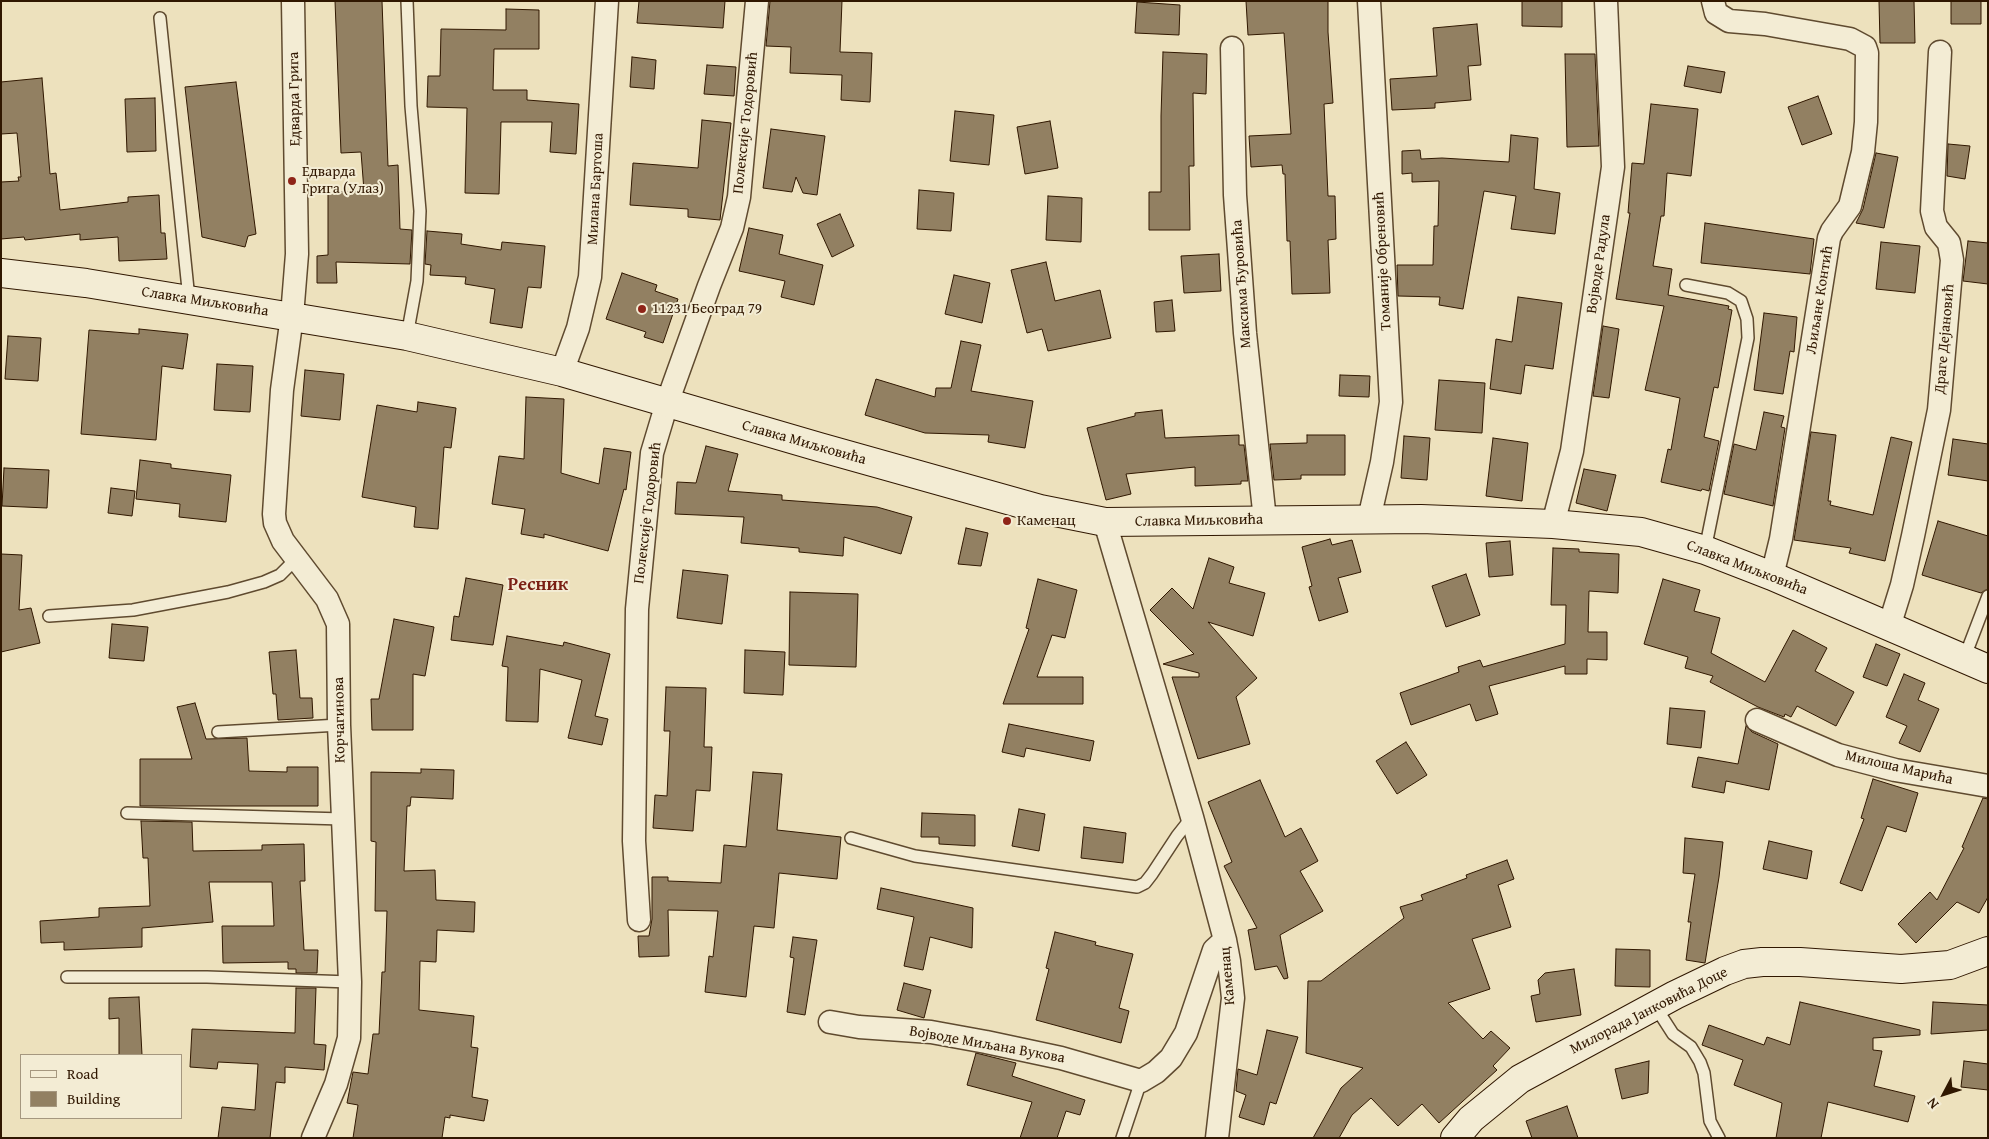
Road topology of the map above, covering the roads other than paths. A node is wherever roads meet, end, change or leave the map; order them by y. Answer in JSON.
{"nodes":[{"id":1,"x":294,"y":1,"type":"edge"},
{"id":2,"x":407,"y":1,"type":"edge"},
{"id":3,"x":607,"y":1,"type":"edge"},
{"id":4,"x":757,"y":1,"type":"edge"},
{"id":5,"x":1369,"y":1,"type":"edge"},
{"id":6,"x":1606,"y":1,"type":"edge"},
{"id":7,"x":1713,"y":1,"type":"edge"},
{"id":8,"x":160,"y":18,"type":"dead end"},
{"id":9,"x":1232,"y":48,"type":"dead end"},
{"id":10,"x":1940,"y":52,"type":"dead end"},
{"id":11,"x":1,"y":273,"type":"edge"},
{"id":12,"x":1686,"y":286,"type":"dead end"},
{"id":13,"x":188,"y":299,"type":"junction"},
{"id":14,"x":292,"y":316,"type":"junction"},
{"id":15,"x":407,"y":336,"type":"junction"},
{"id":16,"x":562,"y":372,"type":"junction"},
{"id":17,"x":667,"y":403,"type":"junction"},
{"id":18,"x":1369,"y":519,"type":"junction"},
{"id":19,"x":1265,"y":520,"type":"junction"},
{"id":20,"x":1105,"y":522,"type":"junction"},
{"id":21,"x":1553,"y":524,"type":"junction"},
{"id":22,"x":1705,"y":550,"type":"junction"},
{"id":23,"x":296,"y":559,"type":"junction"},
{"id":24,"x":1772,"y":576,"type":"junction"},
{"id":25,"x":1988,"y":596,"type":"edge"},
{"id":26,"x":49,"y":616,"type":"dead end"},
{"id":27,"x":1889,"y":627,"type":"junction"},
{"id":28,"x":1976,"y":664,"type":"edge"},
{"id":29,"x":1757,"y":720,"type":"dead end"},
{"id":30,"x":339,"y":725,"type":"junction"},
{"id":31,"x":218,"y":732,"type":"dead end"},
{"id":32,"x":1988,"y":786,"type":"edge"},
{"id":33,"x":127,"y":813,"type":"dead end"},
{"id":34,"x":1192,"y":817,"type":"junction"},
{"id":35,"x":343,"y":819,"type":"junction"},
{"id":36,"x":851,"y":838,"type":"dead end"},
{"id":37,"x":639,"y":920,"type":"dead end"},
{"id":38,"x":1225,"y":940,"type":"junction"},
{"id":39,"x":1988,"y":952,"type":"edge"},
{"id":40,"x":67,"y":977,"type":"dead end"},
{"id":41,"x":350,"y":982,"type":"junction"},
{"id":42,"x":1655,"y":1006,"type":"junction"},
{"id":43,"x":830,"y":1022,"type":"dead end"},
{"id":44,"x":1141,"y":1081,"type":"junction"},
{"id":45,"x":313,"y":1138,"type":"edge"},
{"id":46,"x":1122,"y":1138,"type":"edge"},
{"id":47,"x":1217,"y":1138,"type":"edge"},
{"id":48,"x":1454,"y":1138,"type":"edge"},
{"id":49,"x":1719,"y":1138,"type":"edge"}],
"edges":[{"from":1,"to":14,"type":"street","name":"Едварда Грига"},
{"from":2,"to":15,"type":"lane"},
{"from":3,"to":16,"type":"street","name":"Милана Бартоша"},
{"from":4,"to":17,"type":"street","name":"Полексије Тодоровић"},
{"from":5,"to":18,"type":"street","name":"Томаније Обреновић"},
{"from":6,"to":21,"type":"street","name":"Војводе Радула"},
{"from":7,"to":24,"type":"street","name":"Љиљане Контић"},
{"from":8,"to":13,"type":"lane"},
{"from":9,"to":19,"type":"street","name":"Максима Ђуровића"},
{"from":10,"to":27,"type":"street","name":"Драге Дејановић"},
{"from":11,"to":13,"type":"street","name":"Славка Миљковића"},
{"from":12,"to":22,"type":"lane"},
{"from":13,"to":14,"type":"street","name":"Славка Миљковића"},
{"from":14,"to":15,"type":"street","name":"Славка Миљковића"},
{"from":14,"to":23,"type":"street","name":"Корчагинова"},
{"from":15,"to":16,"type":"street","name":"Славка Миљковића"},
{"from":16,"to":17,"type":"street","name":"Славка Миљковића"},
{"from":17,"to":20,"type":"street","name":"Славка Миљковића"},
{"from":17,"to":37,"type":"street","name":"Полексије Тодоровић"},
{"from":18,"to":19,"type":"street","name":"Славка Миљковића"},
{"from":18,"to":21,"type":"street","name":"Славка Миљковића"},
{"from":19,"to":20,"type":"street","name":"Славка Миљковића"},
{"from":20,"to":34,"type":"street","name":"Каменац"},
{"from":21,"to":22,"type":"street","name":"Славка Миљковића"},
{"from":22,"to":24,"type":"street","name":"Славка Миљковића"},
{"from":23,"to":26,"type":"lane"},
{"from":23,"to":30,"type":"street","name":"Корчагинова"},
{"from":24,"to":27,"type":"street","name":"Славка Миљковића"},
{"from":25,"to":28,"type":"lane"},
{"from":27,"to":28,"type":"street","name":"Славка Миљковића"},
{"from":29,"to":32,"type":"street","name":"Милоша Марића"},
{"from":30,"to":31,"type":"lane"},
{"from":30,"to":35,"type":"street","name":"Корчагинова"},
{"from":33,"to":35,"type":"lane"},
{"from":34,"to":36,"type":"lane"},
{"from":34,"to":38,"type":"street","name":"Каменац"},
{"from":35,"to":41,"type":"street","name":"Корчагинова"},
{"from":38,"to":44,"type":"street"},
{"from":38,"to":47,"type":"street","name":"Каменац"},
{"from":39,"to":42,"type":"street","name":"Милорада Јанковића Доце"},
{"from":40,"to":41,"type":"lane"},
{"from":41,"to":45,"type":"street","name":"Корчагинова"},
{"from":42,"to":48,"type":"street","name":"Милорада Јанковића Доце"},
{"from":42,"to":49,"type":"lane"},
{"from":43,"to":44,"type":"street","name":"Војводе Миљана Вукова"},
{"from":44,"to":46,"type":"lane"}]}
